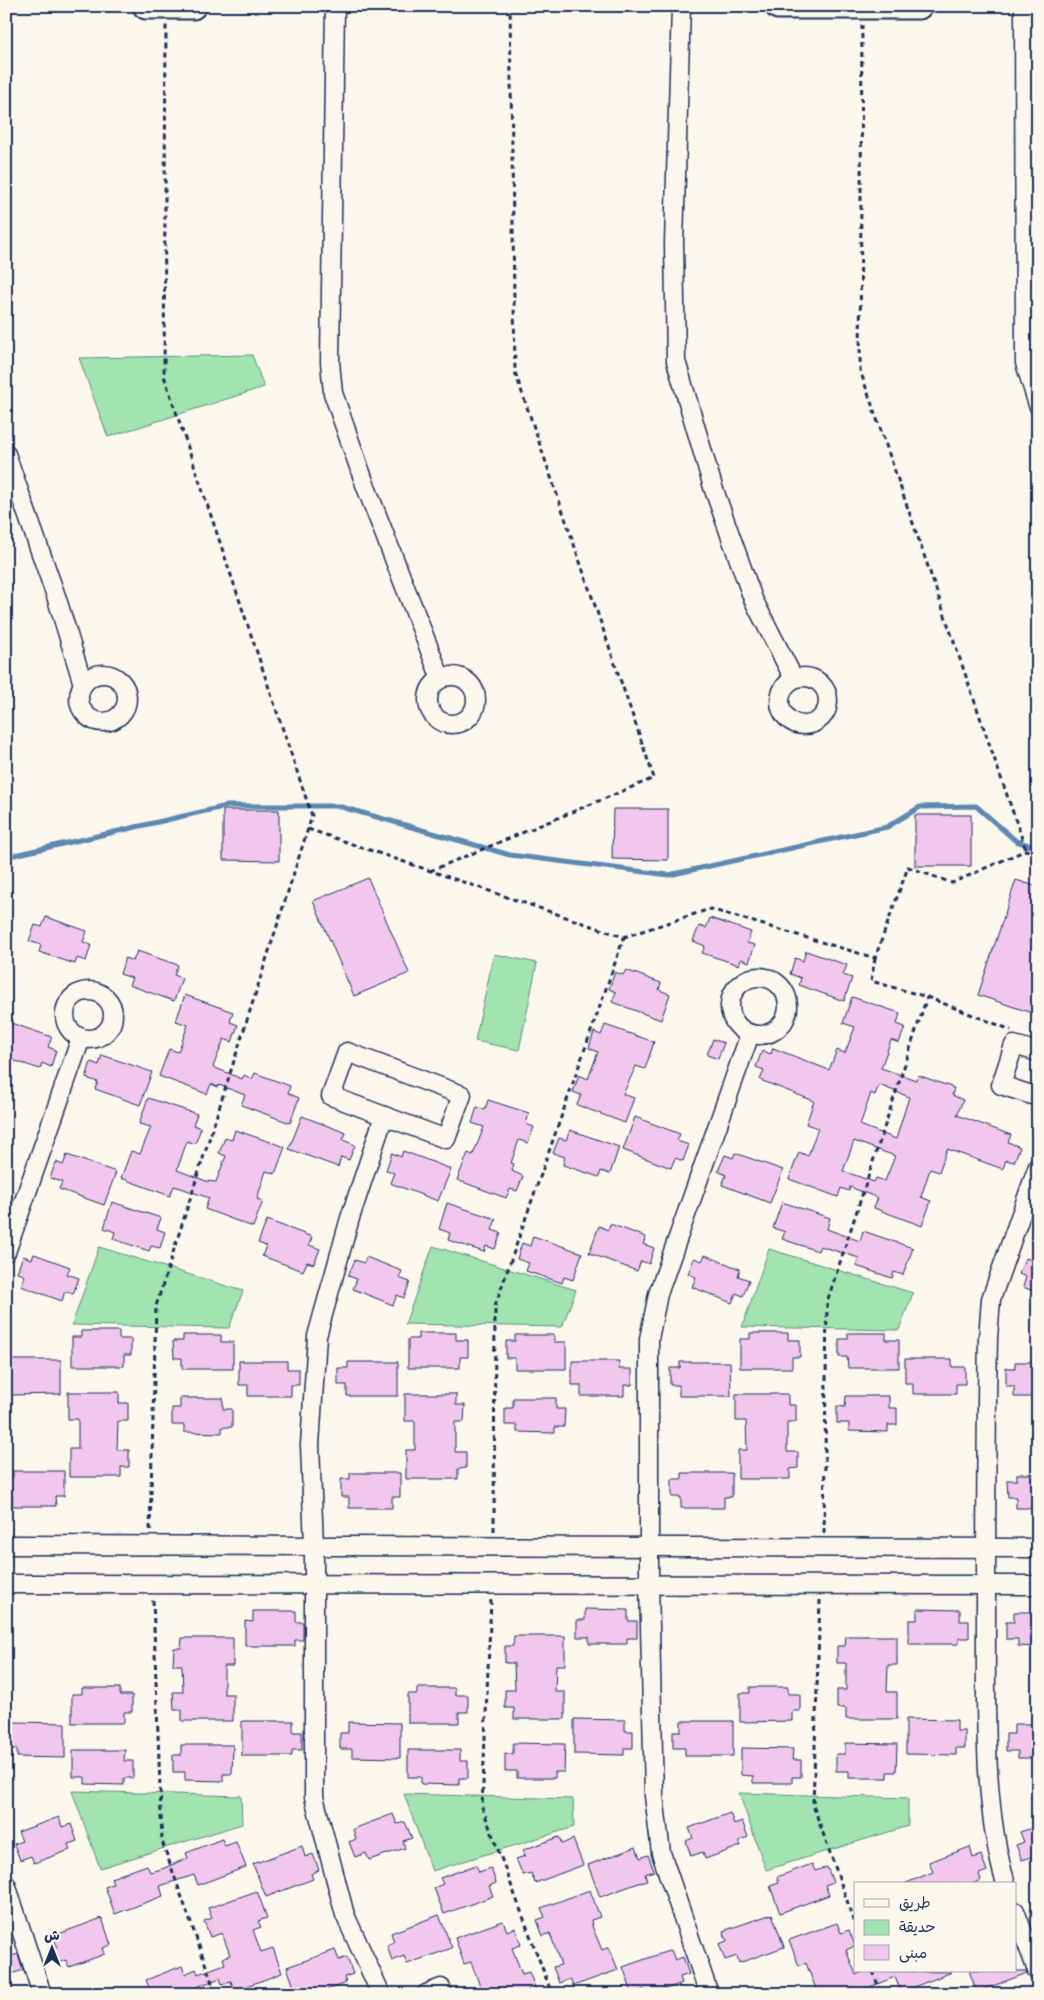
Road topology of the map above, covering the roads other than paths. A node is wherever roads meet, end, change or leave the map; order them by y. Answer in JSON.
{"nodes":[{"id":1,"x":146,"y":6,"type":"edge"},
{"id":2,"x":166,"y":6,"type":"edge"},
{"id":3,"x":193,"y":6,"type":"edge"},
{"id":4,"x":335,"y":6,"type":"edge"},
{"id":5,"x":681,"y":6,"type":"edge"},
{"id":6,"x":778,"y":6,"type":"edge"},
{"id":7,"x":919,"y":6,"type":"edge"},
{"id":8,"x":1024,"y":6,"type":"edge"},
{"id":9,"x":862,"y":7,"type":"edge"},
{"id":10,"x":1038,"y":405,"type":"edge"},
{"id":11,"x":6,"y":454,"type":"edge"},
{"id":12,"x":441,"y":679,"type":"dead end"},
{"id":13,"x":794,"y":679,"type":"dead end"},
{"id":14,"x":83,"y":684,"type":"dead end"},
{"id":15,"x":750,"y":1034,"type":"dead end"},
{"id":16,"x":81,"y":1038,"type":"dead end"},
{"id":17,"x":1038,"y":1052,"type":"edge"},
{"id":18,"x":1038,"y":1097,"type":"edge"},
{"id":19,"x":384,"y":1116,"type":"junction"},
{"id":20,"x":1038,"y":1166,"type":"edge"},
{"id":21,"x":6,"y":1252,"type":"edge"},
{"id":22,"x":6,"y":1545,"type":"edge"},
{"id":23,"x":314,"y":1546,"type":"junction"},
{"id":24,"x":649,"y":1547,"type":"junction"},
{"id":25,"x":986,"y":1548,"type":"junction"},
{"id":26,"x":1038,"y":1548,"type":"edge"},
{"id":27,"x":6,"y":1584,"type":"edge"},
{"id":28,"x":314,"y":1584,"type":"junction"},
{"id":29,"x":650,"y":1584,"type":"junction"},
{"id":30,"x":986,"y":1585,"type":"junction"},
{"id":31,"x":1038,"y":1585,"type":"edge"},
{"id":32,"x":1005,"y":1882,"type":"edge"},
{"id":33,"x":6,"y":1884,"type":"edge"},
{"id":34,"x":1016,"y":1914,"type":"edge"},
{"id":35,"x":1038,"y":1973,"type":"edge"},
{"id":36,"x":42,"y":1994,"type":"edge"},
{"id":37,"x":381,"y":1994,"type":"edge"},
{"id":38,"x":426,"y":1994,"type":"edge"},
{"id":39,"x":443,"y":1994,"type":"edge"},
{"id":40,"x":709,"y":1994,"type":"edge"}],
"edges":[{"from":1,"to":2,"type":"street"},
{"from":2,"to":3,"type":"street"},
{"from":4,"to":12,"type":"street"},
{"from":5,"to":13,"type":"street"},
{"from":6,"to":9,"type":"street"},
{"from":7,"to":9,"type":"street"},
{"from":8,"to":10,"type":"street"},
{"from":11,"to":14,"type":"street"},
{"from":15,"to":24,"type":"street"},
{"from":16,"to":21,"type":"street"},
{"from":17,"to":18,"type":"street"},
{"from":19,"to":19,"type":"street"},
{"from":19,"to":23,"type":"street"},
{"from":20,"to":25,"type":"street"},
{"from":22,"to":23,"type":"street"},
{"from":23,"to":24,"type":"street"},
{"from":23,"to":28,"type":"street"},
{"from":24,"to":25,"type":"street"},
{"from":24,"to":29,"type":"street"},
{"from":25,"to":26,"type":"street"},
{"from":25,"to":30,"type":"street"},
{"from":27,"to":28,"type":"street"},
{"from":28,"to":29,"type":"street"},
{"from":28,"to":37,"type":"street"},
{"from":29,"to":30,"type":"street"},
{"from":29,"to":40,"type":"street"},
{"from":30,"to":31,"type":"street"},
{"from":30,"to":32,"type":"street"},
{"from":33,"to":36,"type":"street"},
{"from":34,"to":35,"type":"street"},
{"from":38,"to":39,"type":"street"}]}
